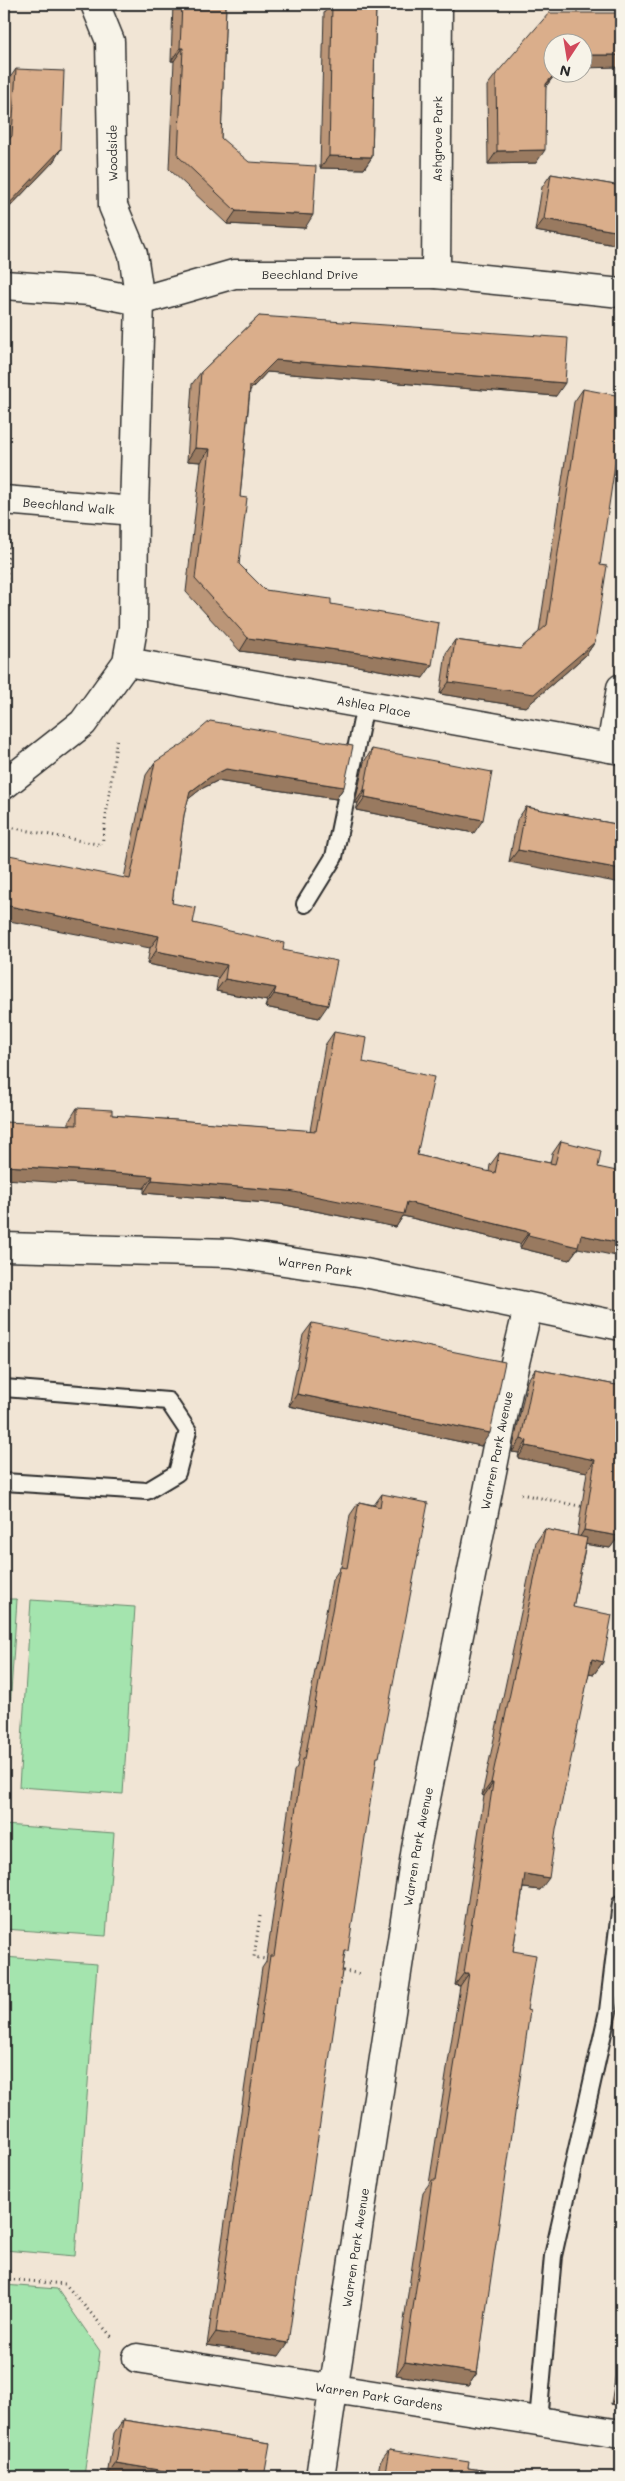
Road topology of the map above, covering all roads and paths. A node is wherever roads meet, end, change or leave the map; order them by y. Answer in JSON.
{"nodes":[{"id":1,"x":95,"y":4,"type":"edge"},
{"id":2,"x":438,"y":4,"type":"edge"},
{"id":3,"x":436,"y":274,"type":"junction"},
{"id":4,"x":4,"y":285,"type":"edge"},
{"id":5,"x":621,"y":293,"type":"edge"},
{"id":6,"x":140,"y":301,"type":"junction"},
{"id":7,"x":8,"y":501,"type":"edge"},
{"id":8,"x":134,"y":511,"type":"junction"},
{"id":9,"x":4,"y":624,"type":"edge"},
{"id":10,"x":127,"y":662,"type":"junction"},
{"id":11,"x":108,"y":688,"type":"junction"},
{"id":12,"x":621,"y":688,"type":"edge"},
{"id":13,"x":364,"y":704,"type":"junction"},
{"id":14,"x":616,"y":749,"type":"edge"},
{"id":15,"x":4,"y":786,"type":"edge"},
{"id":16,"x":4,"y":826,"type":"edge"},
{"id":17,"x":305,"y":904,"type":"dead end"},
{"id":18,"x":4,"y":1247,"type":"edge"},
{"id":19,"x":528,"y":1308,"type":"junction"},
{"id":20,"x":621,"y":1326,"type":"edge"},
{"id":21,"x":4,"y":1388,"type":"edge"},
{"id":22,"x":4,"y":1482,"type":"edge"},
{"id":23,"x":489,"y":1488,"type":"junction"},
{"id":24,"x":593,"y":1509,"type":"edge"},
{"id":25,"x":621,"y":1903,"type":"edge"},
{"id":26,"x":260,"y":1916,"type":"dead end"},
{"id":27,"x":273,"y":1960,"type":"edge"},
{"id":28,"x":330,"y":1969,"type":"edge"},
{"id":29,"x":396,"y":1979,"type":"junction"},
{"id":30,"x":4,"y":2279,"type":"edge"},
{"id":31,"x":137,"y":2358,"type":"joint"},
{"id":32,"x":332,"y":2390,"type":"junction"},
{"id":33,"x":538,"y":2421,"type":"junction"},
{"id":34,"x":621,"y":2434,"type":"edge"},
{"id":35,"x":320,"y":2477,"type":"edge"}],
"edges":[{"from":1,"to":6,"type":"street","name":"Woodside"},
{"from":2,"to":3,"type":"street","name":"Ashgrove Park"},
{"from":3,"to":5,"type":"street","name":"Beechland Drive"},
{"from":3,"to":6,"type":"street","name":"Beechland Drive"},
{"from":4,"to":6,"type":"street","name":"Beechland Drive"},
{"from":6,"to":8,"type":"street","name":"Woodside"},
{"from":7,"to":8,"type":"street","name":"Beechland Walk"},
{"from":7,"to":9,"type":"path"},
{"from":8,"to":10,"type":"street","name":"Woodside"},
{"from":10,"to":11,"type":"street"},
{"from":10,"to":13,"type":"street","name":"Ashlea Place"},
{"from":11,"to":15,"type":"street"},
{"from":11,"to":16,"type":"path"},
{"from":12,"to":14,"type":"street"},
{"from":13,"to":14,"type":"street","name":"Ashlea Place"},
{"from":13,"to":17,"type":"lane"},
{"from":18,"to":19,"type":"street","name":"Warren Park"},
{"from":19,"to":20,"type":"street","name":"Warren Park"},
{"from":19,"to":23,"type":"street","name":"Warren Park Avenue"},
{"from":21,"to":22,"type":"lane"},
{"from":23,"to":24,"type":"path"},
{"from":23,"to":29,"type":"street","name":"Warren Park Avenue"},
{"from":25,"to":33,"type":"lane"},
{"from":26,"to":27,"type":"path"},
{"from":28,"to":29,"type":"path"},
{"from":29,"to":32,"type":"street","name":"Warren Park Avenue"},
{"from":30,"to":31,"type":"path"},
{"from":31,"to":32,"type":"street","name":"Warren Park Gardens"},
{"from":32,"to":33,"type":"street","name":"Warren Park Gardens"},
{"from":32,"to":35,"type":"street","name":"Warren Park Avenue"},
{"from":33,"to":34,"type":"street","name":"Warren Park Gardens"}]}
